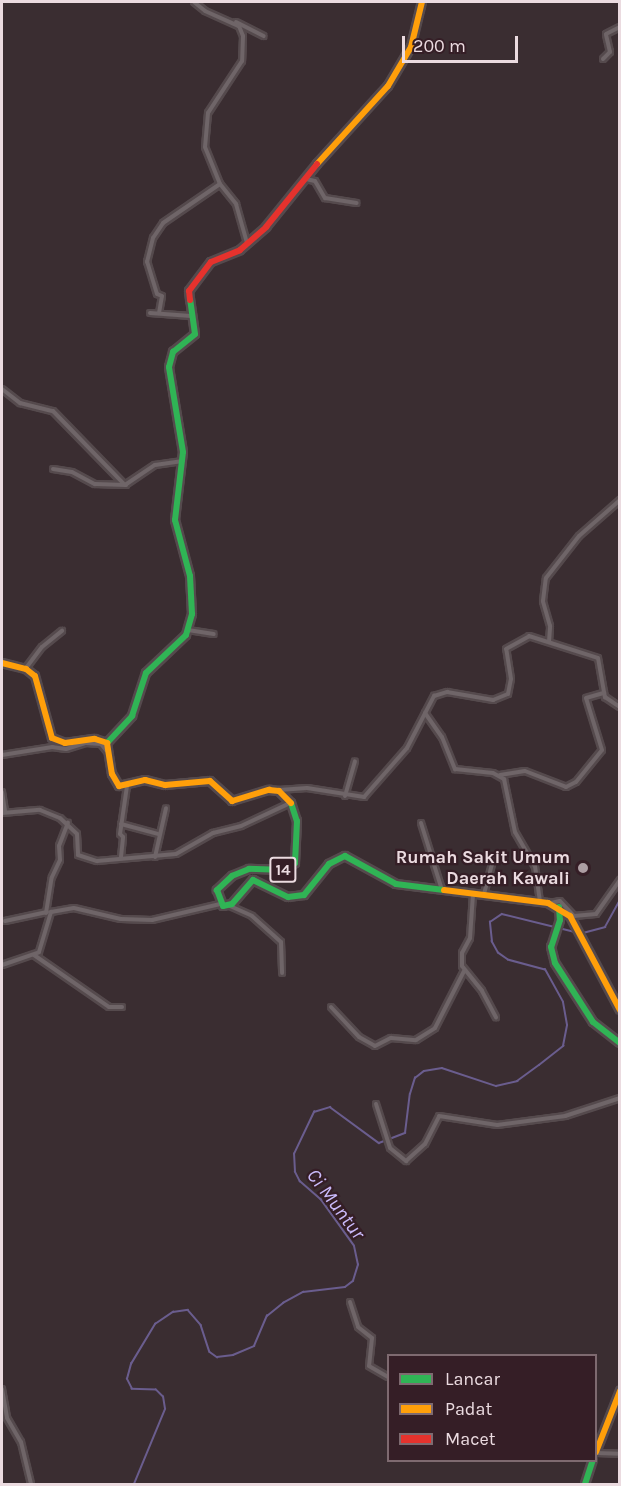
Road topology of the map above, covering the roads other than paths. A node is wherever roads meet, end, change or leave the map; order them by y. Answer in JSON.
{"nodes":[{"id":1,"x":194,"y":2,"type":"edge"},
{"id":2,"x":422,"y":2,"type":"edge"},
{"id":3,"x":231,"y":21,"type":"junction"},
{"id":4,"x":620,"y":27,"type":"edge"},
{"id":5,"x":264,"y":36,"type":"dead end"},
{"id":6,"x":603,"y":59,"type":"dead end"},
{"id":7,"x":306,"y":178,"type":"junction"},
{"id":8,"x":220,"y":184,"type":"junction"},
{"id":9,"x":357,"y":202,"type":"dead end"},
{"id":10,"x":247,"y":243,"type":"junction"},
{"id":11,"x":150,"y":313,"type":"dead end"},
{"id":12,"x":159,"y":314,"type":"junction"},
{"id":13,"x":191,"y":316,"type":"junction"},
{"id":14,"x":2,"y":389,"type":"edge"},
{"id":15,"x":183,"y":460,"type":"junction"},
{"id":16,"x":53,"y":469,"type":"dead end"},
{"id":17,"x":127,"y":485,"type":"junction"},
{"id":18,"x":620,"y":500,"type":"edge"},
{"id":19,"x":62,"y":630,"type":"dead end"},
{"id":20,"x":188,"y":630,"type":"junction"},
{"id":21,"x":214,"y":634,"type":"dead end"},
{"id":22,"x":549,"y":642,"type":"junction"},
{"id":23,"x":2,"y":663,"type":"edge"},
{"id":24,"x":26,"y":669,"type":"junction"},
{"id":25,"x":604,"y":693,"type":"junction"},
{"id":26,"x":620,"y":707,"type":"edge"},
{"id":27,"x":425,"y":713,"type":"junction"},
{"id":28,"x":107,"y":744,"type":"junction"},
{"id":29,"x":110,"y":754,"type":"junction"},
{"id":30,"x":2,"y":755,"type":"edge"},
{"id":31,"x":355,"y":761,"type":"dead end"},
{"id":32,"x":499,"y":775,"type":"junction"},
{"id":33,"x":127,"y":786,"type":"junction"},
{"id":34,"x":279,"y":790,"type":"junction"},
{"id":35,"x":2,"y":792,"type":"edge"},
{"id":36,"x":345,"y":796,"type":"junction"},
{"id":37,"x":291,"y":802,"type":"junction"},
{"id":38,"x":166,"y":808,"type":"dead end"},
{"id":39,"x":3,"y":813,"type":"edge"},
{"id":40,"x":68,"y":823,"type":"junction"},
{"id":41,"x":421,"y":823,"type":"dead end"},
{"id":42,"x":121,"y":824,"type":"junction"},
{"id":43,"x":158,"y":834,"type":"junction"},
{"id":44,"x":155,"y":857,"type":"junction"},
{"id":45,"x":121,"y":858,"type":"junction"},
{"id":46,"x":500,"y":858,"type":"dead end"},
{"id":47,"x":620,"y":880,"type":"edge"},
{"id":48,"x":442,"y":890,"type":"junction"},
{"id":49,"x":473,"y":894,"type":"junction"},
{"id":50,"x":483,"y":895,"type":"junction"},
{"id":51,"x":540,"y":901,"type":"junction"},
{"id":52,"x":550,"y":903,"type":"junction"},
{"id":53,"x":220,"y":904,"type":"junction"},
{"id":54,"x":228,"y":906,"type":"junction"},
{"id":55,"x":559,"y":907,"type":"junction"},
{"id":56,"x":49,"y":912,"type":"junction"},
{"id":57,"x":5,"y":921,"type":"dead end"},
{"id":58,"x":34,"y":955,"type":"junction"},
{"id":59,"x":2,"y":965,"type":"edge"},
{"id":60,"x":464,"y":971,"type":"junction"},
{"id":61,"x":282,"y":973,"type":"dead end"},
{"id":62,"x":122,"y":1007,"type":"dead end"},
{"id":63,"x":331,"y":1007,"type":"dead end"},
{"id":64,"x":620,"y":1010,"type":"edge"},
{"id":65,"x":496,"y":1017,"type":"dead end"},
{"id":66,"x":620,"y":1043,"type":"edge"},
{"id":67,"x":620,"y":1098,"type":"edge"},
{"id":68,"x":376,"y":1104,"type":"dead end"},
{"id":69,"x":350,"y":1302,"type":"dead end"},
{"id":70,"x":387,"y":1376,"type":"edge"},
{"id":71,"x":2,"y":1389,"type":"edge"},
{"id":72,"x":620,"y":1391,"type":"edge"},
{"id":73,"x":597,"y":1449,"type":"edge"},
{"id":74,"x":597,"y":1452,"type":"edge"},
{"id":75,"x":620,"y":1454,"type":"edge"},
{"id":76,"x":593,"y":1462,"type":"edge"},
{"id":77,"x":31,"y":1485,"type":"edge"},
{"id":78,"x":585,"y":1485,"type":"edge"}],
"edges":[{"from":1,"to":3,"type":"street"},
{"from":2,"to":7,"type":"main road"},
{"from":3,"to":5,"type":"street"},
{"from":3,"to":8,"type":"street"},
{"from":4,"to":6,"type":"street"},
{"from":7,"to":9,"type":"street"},
{"from":7,"to":10,"type":"main road"},
{"from":8,"to":10,"type":"street"},
{"from":8,"to":12,"type":"street"},
{"from":10,"to":13,"type":"main road"},
{"from":11,"to":12,"type":"street"},
{"from":12,"to":13,"type":"street"},
{"from":13,"to":15,"type":"main road"},
{"from":14,"to":17,"type":"street"},
{"from":15,"to":17,"type":"street"},
{"from":15,"to":20,"type":"main road"},
{"from":16,"to":17,"type":"street"},
{"from":18,"to":22,"type":"street"},
{"from":19,"to":24,"type":"street"},
{"from":20,"to":21,"type":"street"},
{"from":20,"to":28,"type":"main road"},
{"from":22,"to":25,"type":"street"},
{"from":22,"to":27,"type":"street"},
{"from":23,"to":24,"type":"main road"},
{"from":24,"to":28,"type":"main road"},
{"from":25,"to":26,"type":"street"},
{"from":25,"to":32,"type":"street"},
{"from":27,"to":32,"type":"street"},
{"from":27,"to":36,"type":"street"},
{"from":28,"to":29,"type":"main road"},
{"from":29,"to":30,"type":"street"},
{"from":29,"to":33,"type":"main road"},
{"from":31,"to":36,"type":"street"},
{"from":32,"to":51,"type":"street"},
{"from":33,"to":34,"type":"main road"},
{"from":33,"to":42,"type":"street"},
{"from":34,"to":36,"type":"street"},
{"from":34,"to":37,"type":"main road"},
{"from":35,"to":39,"type":"street"},
{"from":37,"to":44,"type":"street"},
{"from":37,"to":53,"type":"main road","number":"14"},
{"from":38,"to":43,"type":"street"},
{"from":39,"to":40,"type":"street"},
{"from":40,"to":45,"type":"street"},
{"from":40,"to":56,"type":"street"},
{"from":41,"to":48,"type":"street"},
{"from":42,"to":43,"type":"street"},
{"from":42,"to":45,"type":"street"},
{"from":43,"to":44,"type":"street"},
{"from":44,"to":45,"type":"street"},
{"from":46,"to":50,"type":"street"},
{"from":47,"to":52,"type":"street"},
{"from":48,"to":49,"type":"main road","number":"14"},
{"from":48,"to":54,"type":"main road","number":"14"},
{"from":49,"to":50,"type":"main road","number":"14"},
{"from":49,"to":60,"type":"street"},
{"from":50,"to":51,"type":"main road","number":"14"},
{"from":51,"to":52,"type":"main road","number":"14"},
{"from":52,"to":55,"type":"main road","number":"14"},
{"from":53,"to":54,"type":"main road"},
{"from":53,"to":56,"type":"street"},
{"from":54,"to":61,"type":"street"},
{"from":55,"to":64,"type":"main road","number":"14"},
{"from":55,"to":66,"type":"main road"},
{"from":56,"to":57,"type":"street"},
{"from":56,"to":58,"type":"street"},
{"from":58,"to":59,"type":"street"},
{"from":58,"to":62,"type":"street"},
{"from":60,"to":63,"type":"street"},
{"from":60,"to":65,"type":"street"},
{"from":67,"to":68,"type":"street"},
{"from":69,"to":70,"type":"street"},
{"from":71,"to":77,"type":"street"},
{"from":72,"to":73,"type":"main road"},
{"from":74,"to":75,"type":"street"},
{"from":76,"to":78,"type":"main road"}]}
